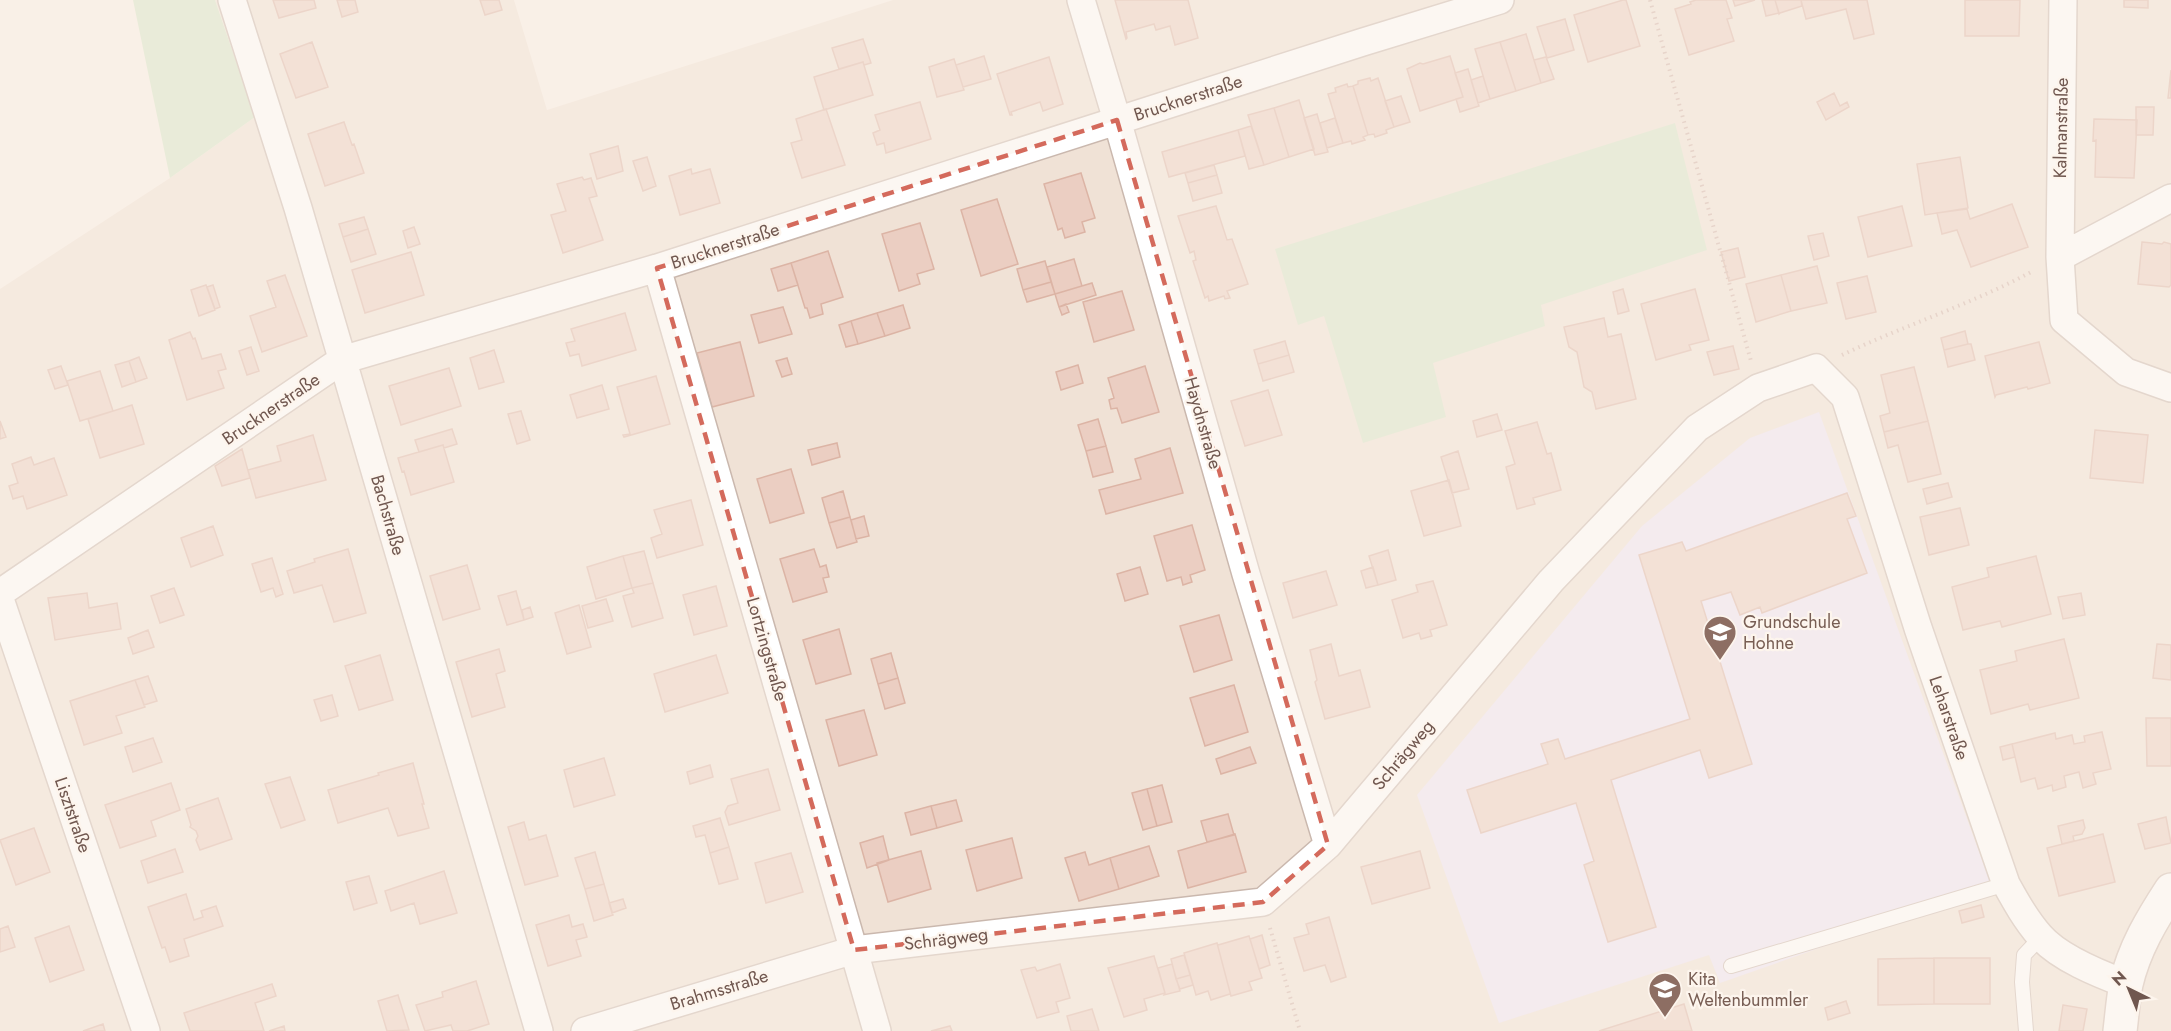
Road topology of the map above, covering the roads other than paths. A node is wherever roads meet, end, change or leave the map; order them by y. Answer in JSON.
{"nodes":[{"id":1,"x":232,"y":0,"type":"edge"},
{"id":2,"x":1081,"y":0,"type":"edge"},
{"id":3,"x":1500,"y":0,"type":"edge"},
{"id":4,"x":2063,"y":0,"type":"edge"},
{"id":5,"x":1118,"y":120,"type":"junction"},
{"id":6,"x":2171,"y":198,"type":"edge"},
{"id":7,"x":2060,"y":256,"type":"junction"},
{"id":8,"x":657,"y":268,"type":"junction"},
{"id":9,"x":342,"y":360,"type":"junction"},
{"id":10,"x":2171,"y":388,"type":"edge"},
{"id":11,"x":1845,"y":397,"type":"joint"},
{"id":12,"x":0,"y":593,"type":"edge"},
{"id":13,"x":0,"y":599,"type":"edge"},
{"id":14,"x":1328,"y":845,"type":"junction"},
{"id":15,"x":2006,"y":884,"type":"junction"},
{"id":16,"x":2171,"y":890,"type":"edge"},
{"id":17,"x":2041,"y":937,"type":"junction"},
{"id":18,"x":854,"y":950,"type":"junction"},
{"id":19,"x":1731,"y":966,"type":"dead end"},
{"id":20,"x":2126,"y":984,"type":"junction"},
{"id":21,"x":146,"y":1031,"type":"edge"},
{"id":22,"x":539,"y":1031,"type":"edge"},
{"id":23,"x":585,"y":1031,"type":"edge"},
{"id":24,"x":877,"y":1031,"type":"edge"},
{"id":25,"x":2026,"y":1031,"type":"edge"},
{"id":26,"x":2120,"y":1031,"type":"edge"}],
"edges":[{"from":1,"to":9,"type":"street","name":"Bachstraße"},
{"from":2,"to":5,"type":"street","name":"Haydnstraße"},
{"from":3,"to":5,"type":"street","name":"Brucknerstraße"},
{"from":4,"to":7,"type":"street","name":"Kalmanstraße"},
{"from":5,"to":8,"type":"street","name":"Brucknerstraße"},
{"from":5,"to":14,"type":"street","name":"Haydnstraße"},
{"from":6,"to":7,"type":"street"},
{"from":7,"to":10,"type":"street","name":"Kalmanstraße"},
{"from":8,"to":9,"type":"street","name":"Brucknerstraße"},
{"from":8,"to":18,"type":"street","name":"Lortzingstraße"},
{"from":9,"to":12,"type":"street","name":"Brucknerstraße"},
{"from":9,"to":22,"type":"street","name":"Bachstraße"},
{"from":11,"to":14,"type":"street","name":"Schrägweg"},
{"from":11,"to":15,"type":"street","name":"Leharstraße"},
{"from":13,"to":21,"type":"street","name":"Lisztstraße"},
{"from":14,"to":18,"type":"street","name":"Schrägweg"},
{"from":15,"to":17,"type":"street","name":"Leharstraße"},
{"from":15,"to":19,"type":"lane"},
{"from":16,"to":20,"type":"street"},
{"from":17,"to":20,"type":"street","name":"Leharstraße"},
{"from":17,"to":25,"type":"lane"},
{"from":18,"to":23,"type":"street","name":"Brahmsstraße"},
{"from":18,"to":24,"type":"street","name":"Lortzingstraße"},
{"from":20,"to":26,"type":"street"}]}
